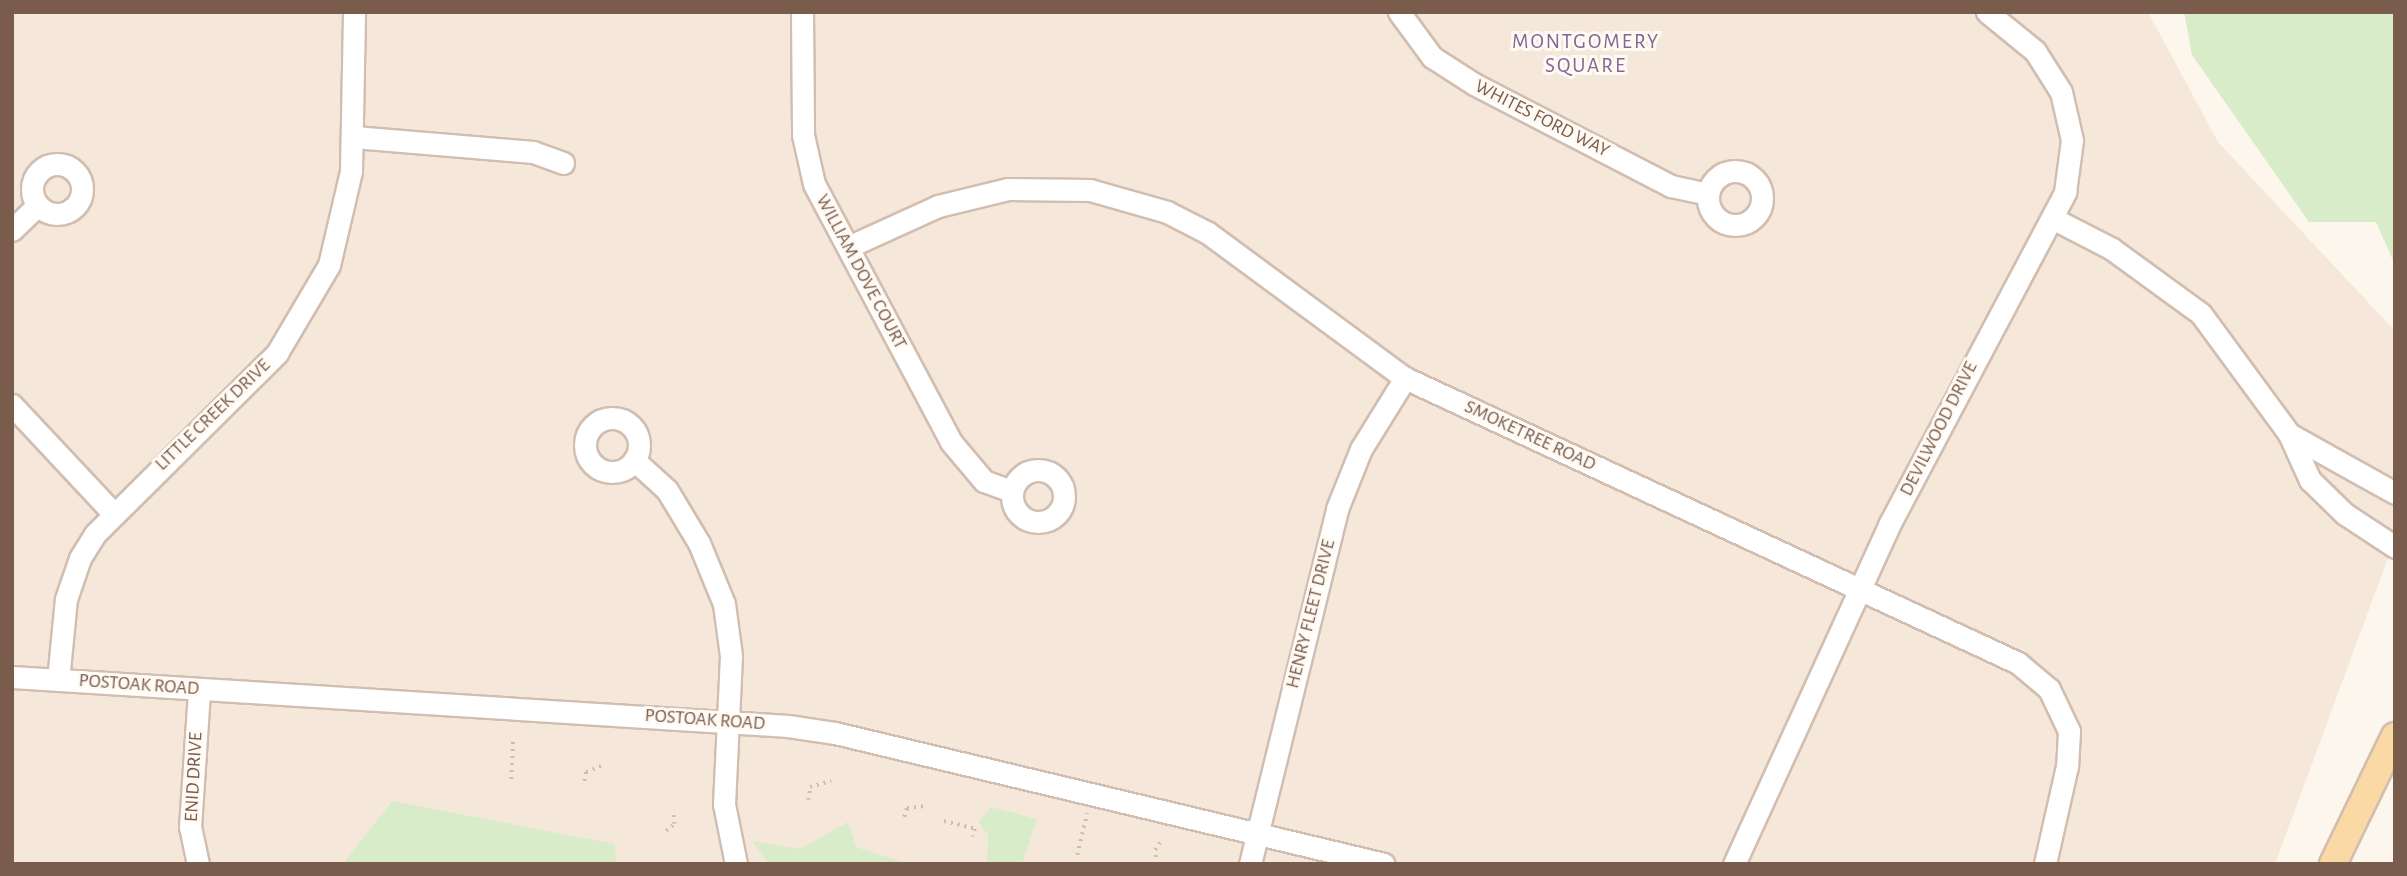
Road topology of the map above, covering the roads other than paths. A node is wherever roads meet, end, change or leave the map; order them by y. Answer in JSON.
{"nodes":[{"id":1,"x":354,"y":12,"type":"edge"},
{"id":2,"x":802,"y":12,"type":"edge"},
{"id":3,"x":1399,"y":12,"type":"edge"},
{"id":4,"x":1987,"y":12,"type":"edge"},
{"id":5,"x":354,"y":137,"type":"junction"},
{"id":6,"x":563,"y":163,"type":"dead end"},
{"id":7,"x":1708,"y":194,"type":"dead end"},
{"id":8,"x":38,"y":205,"type":"dead end"},
{"id":9,"x":2052,"y":218,"type":"junction"},
{"id":10,"x":12,"y":230,"type":"edge"},
{"id":11,"x":848,"y":247,"type":"junction"},
{"id":12,"x":1405,"y":377,"type":"junction"},
{"id":13,"x":12,"y":405,"type":"edge"},
{"id":14,"x":2289,"y":435,"type":"junction"},
{"id":15,"x":634,"y":460,"type":"dead end"},
{"id":16,"x":1012,"y":491,"type":"dead end"},
{"id":17,"x":2395,"y":493,"type":"edge"},
{"id":18,"x":112,"y":512,"type":"junction"},
{"id":19,"x":2395,"y":547,"type":"edge"},
{"id":20,"x":1861,"y":589,"type":"junction"},
{"id":21,"x":12,"y":677,"type":"edge"},
{"id":22,"x":58,"y":680,"type":"junction"},
{"id":23,"x":199,"y":690,"type":"junction"},
{"id":24,"x":728,"y":721,"type":"junction"},
{"id":25,"x":2395,"y":736,"type":"edge"},
{"id":26,"x":1258,"y":833,"type":"junction"},
{"id":27,"x":198,"y":864,"type":"edge"},
{"id":28,"x":736,"y":864,"type":"edge"},
{"id":29,"x":1250,"y":864,"type":"edge"},
{"id":30,"x":1384,"y":864,"type":"edge"},
{"id":31,"x":1734,"y":864,"type":"edge"},
{"id":32,"x":2045,"y":864,"type":"edge"},
{"id":33,"x":2333,"y":864,"type":"edge"}],
"edges":[{"from":1,"to":5,"type":"street","name":"LITTLE CREEK DRIVE"},
{"from":2,"to":11,"type":"street","name":"WILLIAM DOVE COURT"},
{"from":3,"to":7,"type":"street","name":"WHITES FORD WAY"},
{"from":4,"to":9,"type":"street","name":"DEVILWOOD DRIVE"},
{"from":5,"to":6,"type":"street"},
{"from":5,"to":18,"type":"street","name":"LITTLE CREEK DRIVE"},
{"from":8,"to":10,"type":"street"},
{"from":9,"to":14,"type":"street"},
{"from":9,"to":20,"type":"street","name":"DEVILWOOD DRIVE"},
{"from":11,"to":12,"type":"street","name":"SMOKETREE ROAD"},
{"from":11,"to":16,"type":"street","name":"WILLIAM DOVE COURT"},
{"from":12,"to":20,"type":"street","name":"SMOKETREE ROAD"},
{"from":12,"to":26,"type":"street","name":"HENRY FLEET DRIVE"},
{"from":13,"to":18,"type":"street"},
{"from":14,"to":17,"type":"street"},
{"from":14,"to":19,"type":"street"},
{"from":15,"to":24,"type":"street"},
{"from":18,"to":22,"type":"street","name":"LITTLE CREEK DRIVE"},
{"from":20,"to":31,"type":"street","name":"DEVILWOOD DRIVE"},
{"from":20,"to":32,"type":"street","name":"SMOKETREE ROAD"},
{"from":21,"to":22,"type":"street","name":"POSTOAK ROAD"},
{"from":22,"to":23,"type":"street","name":"POSTOAK ROAD"},
{"from":23,"to":24,"type":"street","name":"POSTOAK ROAD"},
{"from":23,"to":27,"type":"street","name":"ENID DRIVE"},
{"from":24,"to":26,"type":"street","name":"POSTOAK ROAD"},
{"from":24,"to":28,"type":"street"},
{"from":25,"to":33,"type":"main road"},
{"from":26,"to":29,"type":"street","name":"HENRY FLEET DRIVE"},
{"from":26,"to":30,"type":"street","name":"POSTOAK ROAD"}]}
